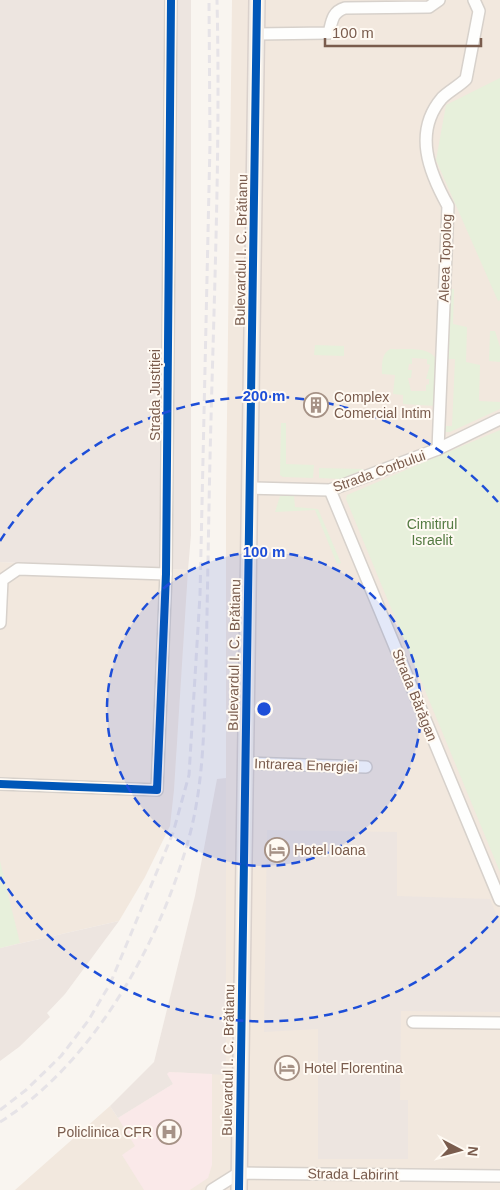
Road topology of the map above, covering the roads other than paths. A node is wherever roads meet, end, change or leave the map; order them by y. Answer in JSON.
{"nodes":[{"id":1,"x":171,"y":0,"type":"edge"},
{"id":2,"x":257,"y":0,"type":"edge"},
{"id":3,"x":438,"y":0,"type":"edge"},
{"id":4,"x":474,"y":0,"type":"edge"},
{"id":5,"x":256,"y":34,"type":"junction"},
{"id":6,"x":500,"y":418,"type":"edge"},
{"id":7,"x":438,"y":449,"type":"junction"},
{"id":8,"x":250,"y":488,"type":"junction"},
{"id":9,"x":330,"y":490,"type":"junction"},
{"id":10,"x":166,"y":574,"type":"junction"},
{"id":11,"x":0,"y":623,"type":"edge"},
{"id":12,"x":245,"y":763,"type":"junction"},
{"id":13,"x":366,"y":767,"type":"dead end"},
{"id":14,"x":0,"y":784,"type":"edge"},
{"id":15,"x":500,"y":900,"type":"edge"},
{"id":16,"x":413,"y":1022,"type":"dead end"},
{"id":17,"x":500,"y":1023,"type":"edge"},
{"id":18,"x":239,"y":1173,"type":"junction"},
{"id":19,"x":500,"y":1176,"type":"edge"},
{"id":20,"x":212,"y":1190,"type":"edge"},
{"id":21,"x":239,"y":1190,"type":"edge"}],
"edges":[{"from":1,"to":10,"type":"street","name":"Strada Justiției"},
{"from":2,"to":5,"type":"main road","name":"Bulevardul I. C. Brătianu"},
{"from":3,"to":5,"type":"street"},
{"from":4,"to":7,"type":"street","name":"Aleea Topolog"},
{"from":5,"to":8,"type":"main road","name":"Bulevardul I. C. Brătianu"},
{"from":6,"to":7,"type":"street","name":"Strada Corbului"},
{"from":7,"to":9,"type":"street","name":"Strada Corbului"},
{"from":8,"to":9,"type":"street","name":"Strada Corbului"},
{"from":8,"to":12,"type":"main road","name":"Bulevardul I. C. Brătianu"},
{"from":9,"to":15,"type":"street","name":"Strada Bărăgan"},
{"from":10,"to":11,"type":"street"},
{"from":10,"to":14,"type":"street","name":"Strada Justiției"},
{"from":12,"to":13,"type":"street","name":"Intrarea Energiei"},
{"from":12,"to":18,"type":"main road","name":"Bulevardul I. C. Brătianu"},
{"from":16,"to":17,"type":"street"},
{"from":18,"to":19,"type":"street","name":"Strada Labirint"},
{"from":18,"to":20,"type":"street"},
{"from":18,"to":21,"type":"main road","name":"Bulevardul I. C. Brătianu"}]}
